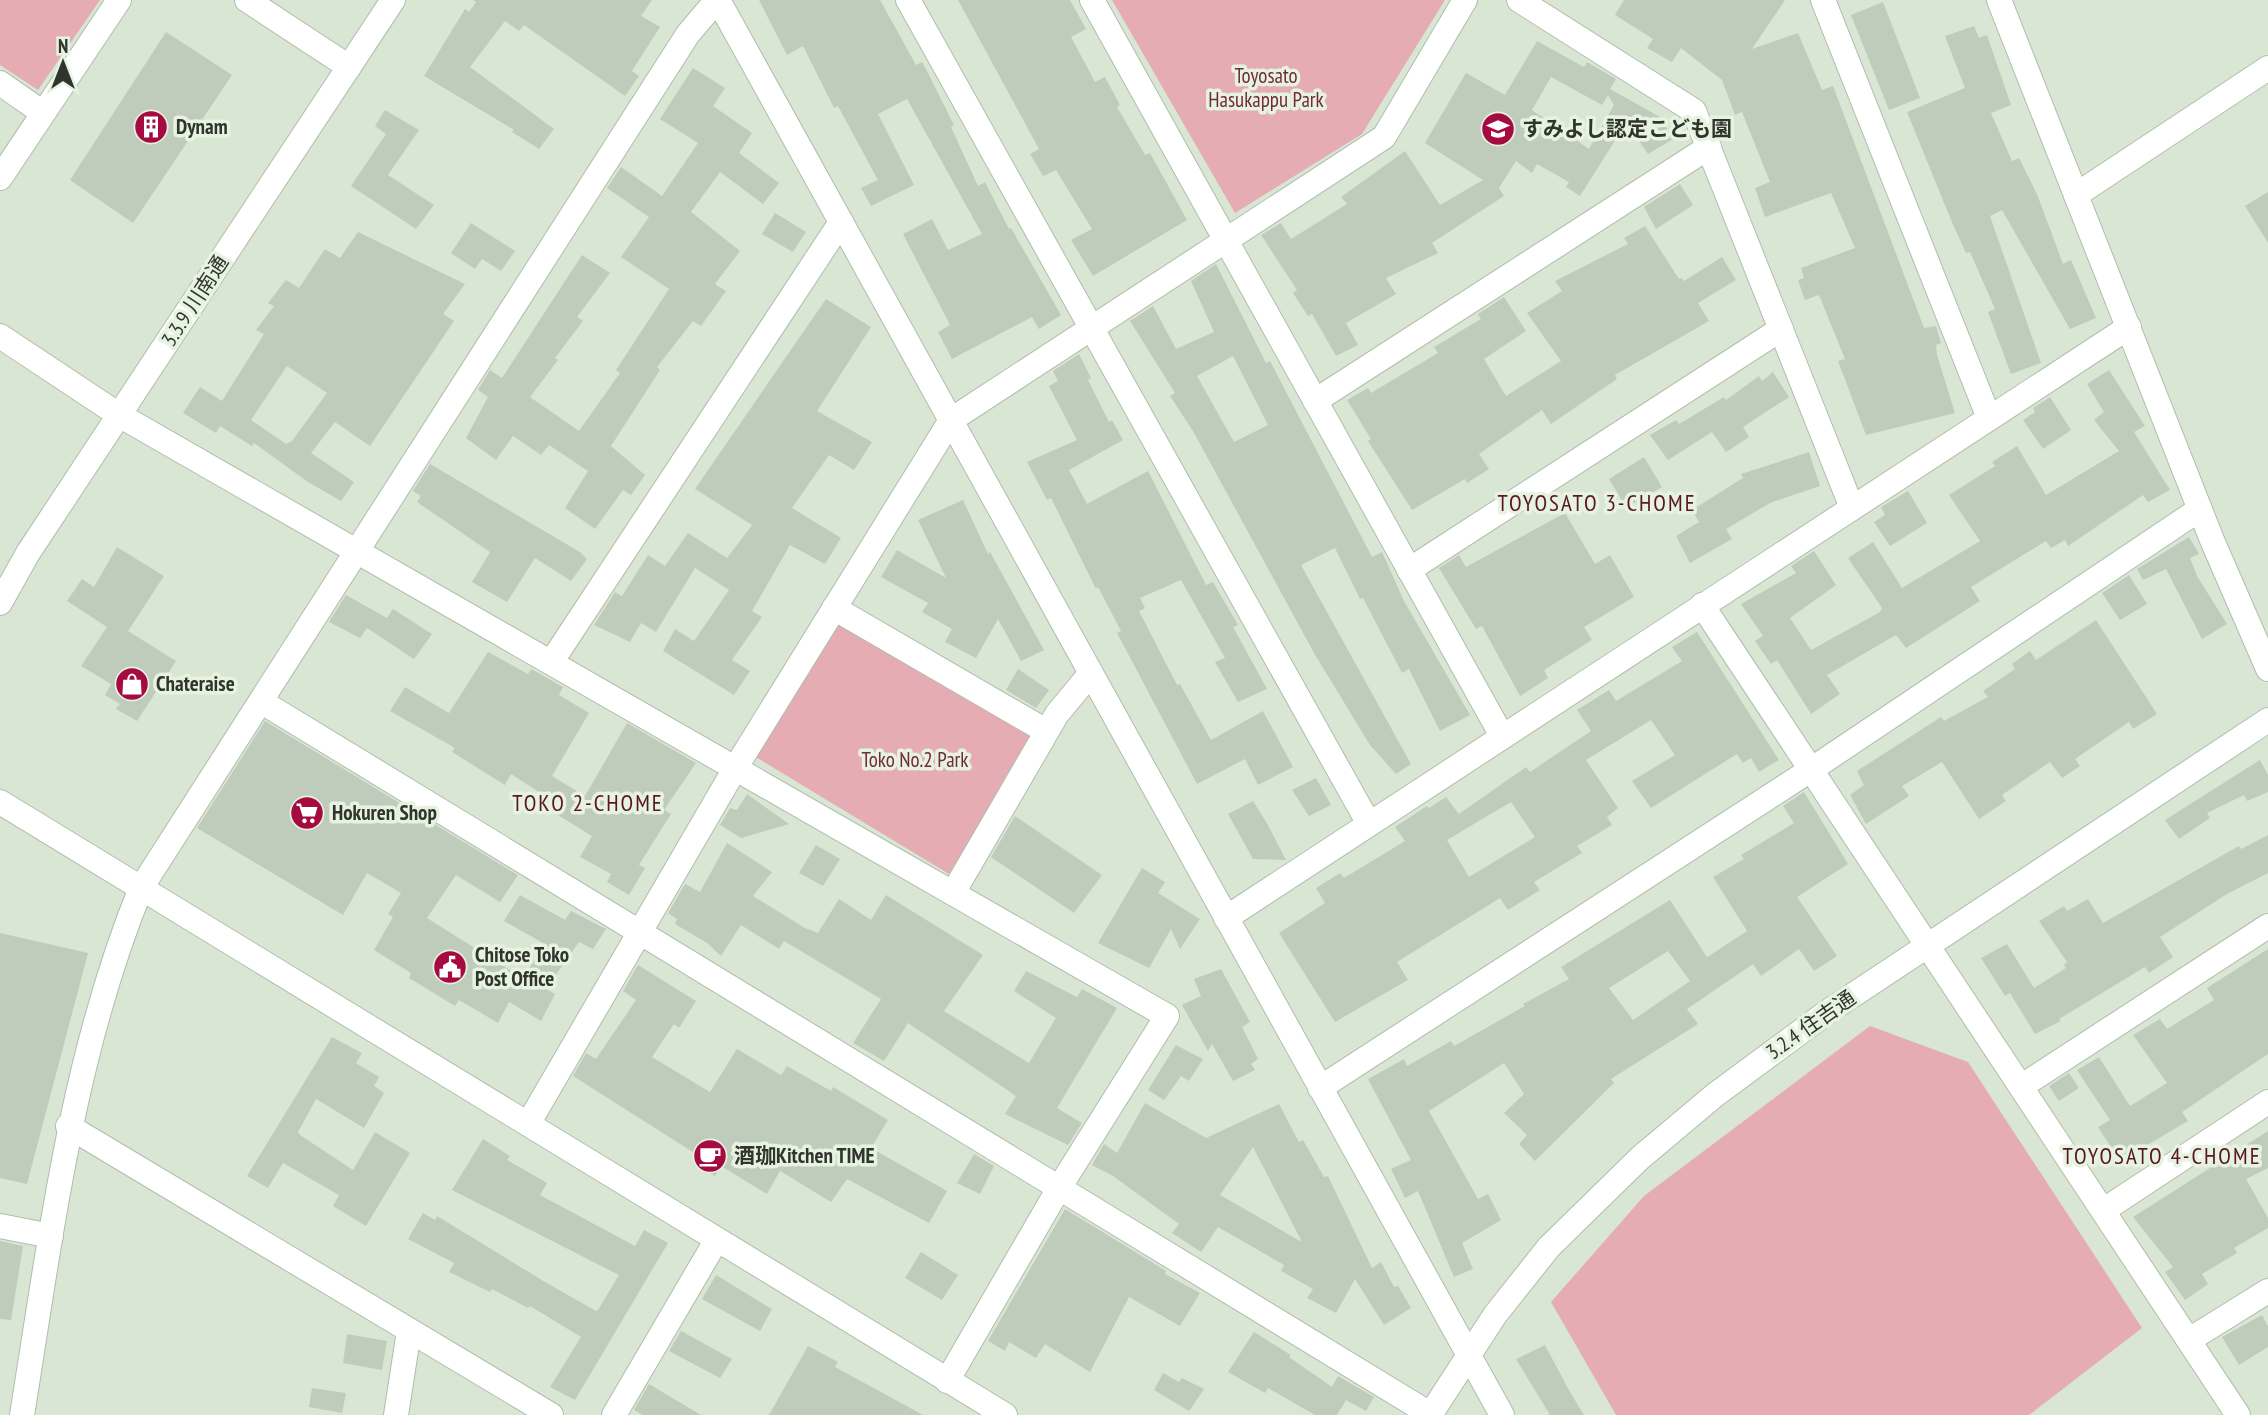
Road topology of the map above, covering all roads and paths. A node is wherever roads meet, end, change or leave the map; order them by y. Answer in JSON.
{"nodes":[{"id":1,"x":119,"y":0,"type":"edge"},
{"id":2,"x":247,"y":0,"type":"edge"},
{"id":3,"x":393,"y":0,"type":"edge"},
{"id":4,"x":718,"y":0,"type":"edge"},
{"id":5,"x":908,"y":0,"type":"edge"},
{"id":6,"x":1092,"y":0,"type":"edge"},
{"id":7,"x":1465,"y":0,"type":"edge"},
{"id":8,"x":1518,"y":0,"type":"edge"},
{"id":9,"x":1823,"y":0,"type":"edge"},
{"id":10,"x":1999,"y":0,"type":"edge"},
{"id":11,"x":349,"y":66,"type":"junction"},
{"id":12,"x":2268,"y":68,"type":"edge"},
{"id":13,"x":0,"y":83,"type":"edge"},
{"id":14,"x":43,"y":113,"type":"junction"},
{"id":15,"x":1709,"y":147,"type":"junction"},
{"id":16,"x":0,"y":178,"type":"edge"},
{"id":17,"x":2076,"y":195,"type":"junction"},
{"id":18,"x":841,"y":222,"type":"junction"},
{"id":19,"x":1225,"y":241,"type":"junction"},
{"id":20,"x":2129,"y":327,"type":"junction"},
{"id":21,"x":1090,"y":329,"type":"junction"},
{"id":22,"x":1781,"y":329,"type":"junction"},
{"id":23,"x":0,"y":336,"type":"edge"},
{"id":24,"x":1315,"y":401,"type":"junction"},
{"id":25,"x":119,"y":415,"type":"junction"},
{"id":26,"x":1989,"y":418,"type":"junction"},
{"id":27,"x":951,"y":420,"type":"junction"},
{"id":28,"x":1852,"y":508,"type":"junction"},
{"id":29,"x":2200,"y":509,"type":"junction"},
{"id":30,"x":359,"y":550,"type":"junction"},
{"id":31,"x":1409,"y":570,"type":"junction"},
{"id":32,"x":0,"y":603,"type":"edge"},
{"id":33,"x":1702,"y":605,"type":"junction"},
{"id":34,"x":834,"y":608,"type":"junction"},
{"id":35,"x":552,"y":661,"type":"junction"},
{"id":36,"x":2268,"y":669,"type":"edge"},
{"id":37,"x":1091,"y":673,"type":"junction"},
{"id":38,"x":262,"y":702,"type":"junction"},
{"id":39,"x":2268,"y":720,"type":"edge"},
{"id":40,"x":1046,"y":732,"type":"junction"},
{"id":41,"x":1502,"y":736,"type":"junction"},
{"id":42,"x":736,"y":767,"type":"junction"},
{"id":43,"x":1812,"y":769,"type":"junction"},
{"id":44,"x":0,"y":802,"type":"edge"},
{"id":45,"x":1369,"y":824,"type":"junction"},
{"id":46,"x":141,"y":888,"type":"junction"},
{"id":47,"x":953,"y":892,"type":"junction"},
{"id":48,"x":1226,"y":918,"type":"junction"},
{"id":49,"x":2268,"y":926,"type":"edge"},
{"id":50,"x":640,"y":933,"type":"junction"},
{"id":51,"x":1929,"y":944,"type":"junction"},
{"id":52,"x":2022,"y":1086,"type":"junction"},
{"id":53,"x":1320,"y":1088,"type":"junction"},
{"id":54,"x":2268,"y":1102,"type":"edge"},
{"id":55,"x":528,"y":1124,"type":"junction"},
{"id":56,"x":68,"y":1126,"type":"junction"},
{"id":57,"x":1059,"y":1188,"type":"junction"},
{"id":58,"x":2104,"y":1210,"type":"junction"},
{"id":59,"x":0,"y":1227,"type":"edge"},
{"id":60,"x":51,"y":1236,"type":"junction"},
{"id":61,"x":716,"y":1241,"type":"junction"},
{"id":62,"x":2268,"y":1291,"type":"edge"},
{"id":63,"x":409,"y":1331,"type":"junction"},
{"id":64,"x":2189,"y":1340,"type":"junction"},
{"id":65,"x":1469,"y":1356,"type":"junction"},
{"id":66,"x":947,"y":1381,"type":"junction"},
{"id":67,"x":22,"y":1415,"type":"edge"},
{"id":68,"x":396,"y":1415,"type":"edge"},
{"id":69,"x":550,"y":1415,"type":"edge"},
{"id":70,"x":614,"y":1415,"type":"edge"},
{"id":71,"x":1005,"y":1415,"type":"edge"},
{"id":72,"x":1430,"y":1415,"type":"edge"},
{"id":73,"x":1502,"y":1415,"type":"edge"},
{"id":74,"x":2238,"y":1415,"type":"edge"}],
"edges":[{"from":1,"to":14,"type":"street"},
{"from":2,"to":11,"type":"street"},
{"from":3,"to":11,"type":"street","name":"3.3.9 川南通"},
{"from":4,"to":18,"type":"street"},
{"from":4,"to":30,"type":"street"},
{"from":5,"to":21,"type":"street"},
{"from":6,"to":19,"type":"street"},
{"from":7,"to":19,"type":"street"},
{"from":8,"to":15,"type":"street"},
{"from":9,"to":26,"type":"street"},
{"from":10,"to":17,"type":"street"},
{"from":11,"to":25,"type":"street","name":"3.3.9 川南通"},
{"from":12,"to":17,"type":"street"},
{"from":13,"to":14,"type":"street"},
{"from":14,"to":16,"type":"street"},
{"from":15,"to":22,"type":"street"},
{"from":15,"to":24,"type":"street"},
{"from":17,"to":20,"type":"street"},
{"from":18,"to":27,"type":"street"},
{"from":18,"to":35,"type":"street"},
{"from":19,"to":21,"type":"street"},
{"from":19,"to":24,"type":"street"},
{"from":20,"to":26,"type":"street"},
{"from":20,"to":29,"type":"street"},
{"from":21,"to":27,"type":"street"},
{"from":21,"to":45,"type":"street"},
{"from":22,"to":28,"type":"street"},
{"from":22,"to":31,"type":"street"},
{"from":23,"to":25,"type":"street"},
{"from":24,"to":31,"type":"street"},
{"from":25,"to":30,"type":"street"},
{"from":25,"to":32,"type":"street","name":"3.3.9 川南通"},
{"from":26,"to":28,"type":"street"},
{"from":27,"to":34,"type":"street"},
{"from":27,"to":37,"type":"street"},
{"from":28,"to":33,"type":"street"},
{"from":29,"to":36,"type":"street"},
{"from":29,"to":43,"type":"street"},
{"from":30,"to":35,"type":"street"},
{"from":30,"to":38,"type":"street"},
{"from":31,"to":41,"type":"street"},
{"from":33,"to":41,"type":"street"},
{"from":33,"to":43,"type":"street"},
{"from":34,"to":40,"type":"street"},
{"from":34,"to":42,"type":"street"},
{"from":35,"to":42,"type":"street"},
{"from":37,"to":40,"type":"street"},
{"from":37,"to":48,"type":"street"},
{"from":38,"to":46,"type":"street"},
{"from":38,"to":50,"type":"street"},
{"from":39,"to":51,"type":"street","name":"3.2.4 住吉通"},
{"from":40,"to":47,"type":"street"},
{"from":41,"to":45,"type":"street"},
{"from":42,"to":47,"type":"street"},
{"from":42,"to":50,"type":"street"},
{"from":43,"to":51,"type":"street"},
{"from":43,"to":53,"type":"street"},
{"from":44,"to":46,"type":"street"},
{"from":45,"to":48,"type":"street"},
{"from":46,"to":55,"type":"street"},
{"from":46,"to":56,"type":"street"},
{"from":47,"to":57,"type":"street"},
{"from":48,"to":53,"type":"street"},
{"from":49,"to":52,"type":"street"},
{"from":50,"to":55,"type":"street"},
{"from":50,"to":57,"type":"street"},
{"from":51,"to":52,"type":"street"},
{"from":51,"to":65,"type":"street","name":"3.2.4 住吉通"},
{"from":52,"to":58,"type":"street"},
{"from":53,"to":65,"type":"street"},
{"from":54,"to":58,"type":"street"},
{"from":55,"to":61,"type":"street"},
{"from":56,"to":60,"type":"street"},
{"from":56,"to":63,"type":"street"},
{"from":57,"to":66,"type":"street"},
{"from":57,"to":72,"type":"street"},
{"from":58,"to":64,"type":"street"},
{"from":59,"to":60,"type":"street"},
{"from":60,"to":67,"type":"street"},
{"from":61,"to":66,"type":"street"},
{"from":61,"to":70,"type":"street"},
{"from":62,"to":64,"type":"street"},
{"from":63,"to":68,"type":"street"},
{"from":63,"to":69,"type":"street"},
{"from":64,"to":74,"type":"street"},
{"from":65,"to":72,"type":"street","name":"3.2.4 住吉通"},
{"from":65,"to":73,"type":"street"},
{"from":66,"to":71,"type":"street"}]}
